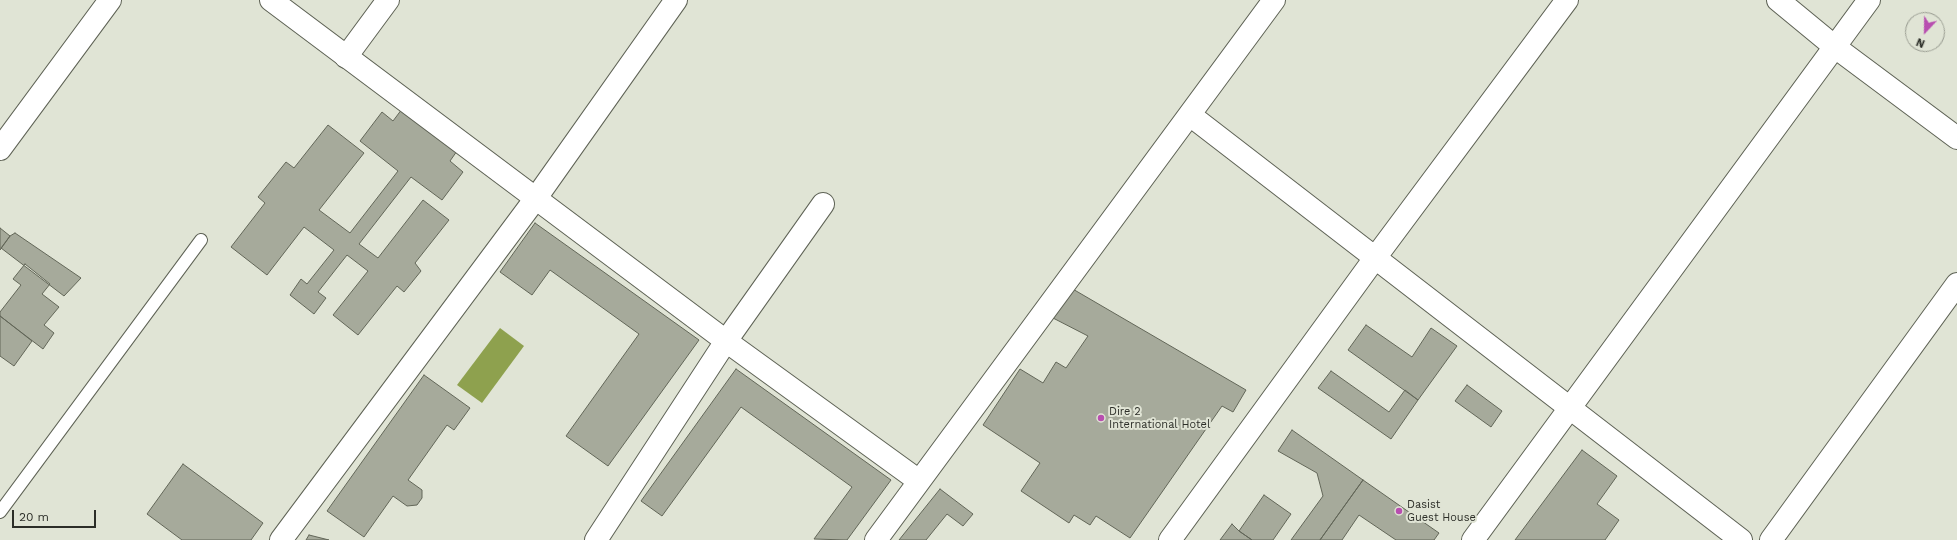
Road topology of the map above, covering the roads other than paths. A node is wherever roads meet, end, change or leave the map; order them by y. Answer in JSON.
{"nodes":[{"id":1,"x":110,"y":0,"type":"edge"},
{"id":2,"x":271,"y":0,"type":"edge"},
{"id":3,"x":388,"y":0,"type":"edge"},
{"id":4,"x":676,"y":0,"type":"edge"},
{"id":5,"x":1274,"y":0,"type":"edge"},
{"id":6,"x":1567,"y":0,"type":"edge"},
{"id":7,"x":1778,"y":0,"type":"edge"},
{"id":8,"x":1869,"y":0,"type":"edge"},
{"id":9,"x":1835,"y":47,"type":"junction"},
{"id":10,"x":346,"y":57,"type":"junction"},
{"id":11,"x":1190,"y":115,"type":"junction"},
{"id":12,"x":1957,"y":138,"type":"edge"},
{"id":13,"x":0,"y":149,"type":"edge"},
{"id":14,"x":536,"y":198,"type":"junction"},
{"id":15,"x":823,"y":204,"type":"dead end"},
{"id":16,"x":201,"y":240,"type":"dead end"},
{"id":17,"x":1375,"y":258,"type":"junction"},
{"id":18,"x":1957,"y":284,"type":"edge"},
{"id":19,"x":726,"y":341,"type":"junction"},
{"id":20,"x":1569,"y":407,"type":"junction"},
{"id":21,"x":920,"y":481,"type":"junction"},
{"id":22,"x":0,"y":512,"type":"edge"},
{"id":23,"x":282,"y":540,"type":"edge"},
{"id":24,"x":596,"y":540,"type":"edge"},
{"id":25,"x":876,"y":540,"type":"edge"},
{"id":26,"x":1170,"y":540,"type":"edge"},
{"id":27,"x":1474,"y":540,"type":"edge"},
{"id":28,"x":1741,"y":540,"type":"edge"},
{"id":29,"x":1770,"y":540,"type":"edge"}],
"edges":[{"from":1,"to":13,"type":"street"},
{"from":2,"to":10,"type":"street"},
{"from":3,"to":10,"type":"street"},
{"from":4,"to":14,"type":"street"},
{"from":5,"to":11,"type":"street"},
{"from":6,"to":17,"type":"street"},
{"from":7,"to":9,"type":"street"},
{"from":8,"to":9,"type":"street"},
{"from":9,"to":12,"type":"street"},
{"from":9,"to":20,"type":"street"},
{"from":10,"to":14,"type":"street"},
{"from":11,"to":17,"type":"street"},
{"from":11,"to":21,"type":"street"},
{"from":14,"to":19,"type":"street"},
{"from":14,"to":23,"type":"street"},
{"from":15,"to":19,"type":"street"},
{"from":16,"to":22,"type":"lane"},
{"from":17,"to":20,"type":"street"},
{"from":17,"to":26,"type":"street"},
{"from":18,"to":29,"type":"street"},
{"from":19,"to":21,"type":"street"},
{"from":19,"to":24,"type":"street"},
{"from":20,"to":27,"type":"street"},
{"from":20,"to":28,"type":"street"},
{"from":21,"to":25,"type":"street"}]}
